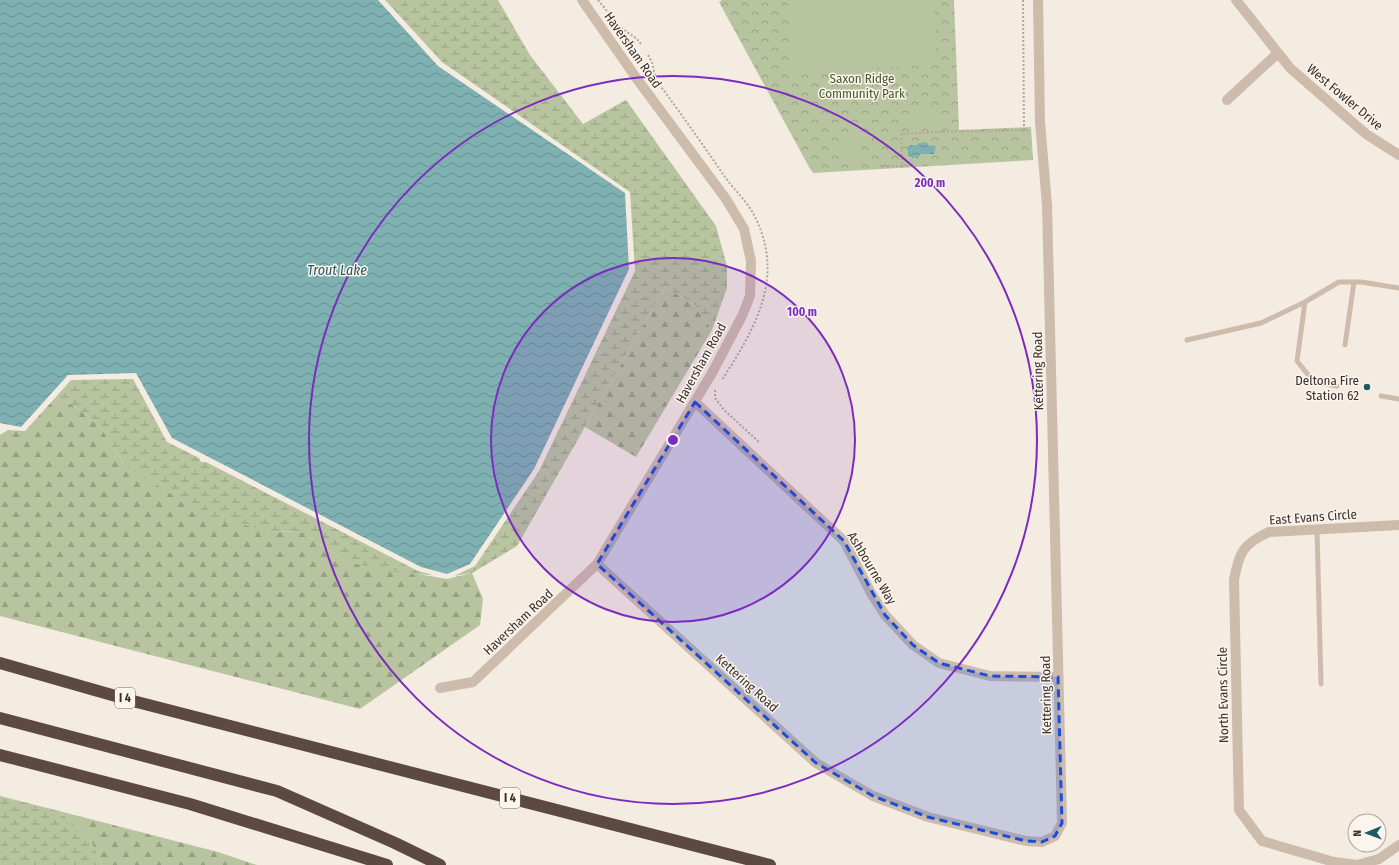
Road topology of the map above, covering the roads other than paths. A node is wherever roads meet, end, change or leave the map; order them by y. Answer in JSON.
{"nodes":[{"id":1,"x":582,"y":0,"type":"edge"},
{"id":2,"x":1038,"y":0,"type":"edge"},
{"id":3,"x":1236,"y":0,"type":"edge"},
{"id":4,"x":1278,"y":53,"type":"junction"},
{"id":5,"x":1227,"y":100,"type":"dead end"},
{"id":6,"x":1399,"y":155,"type":"edge"},
{"id":7,"x":1354,"y":282,"type":"junction"},
{"id":8,"x":1399,"y":288,"type":"edge"},
{"id":9,"x":1305,"y":302,"type":"junction"},
{"id":10,"x":1187,"y":340,"type":"dead end"},
{"id":11,"x":1345,"y":346,"type":"dead end"},
{"id":12,"x":1337,"y":386,"type":"dead end"},
{"id":13,"x":1381,"y":396,"type":"dead end"},
{"id":14,"x":1399,"y":399,"type":"edge"},
{"id":15,"x":695,"y":402,"type":"junction"},
{"id":16,"x":1399,"y":525,"type":"edge"},
{"id":17,"x":1318,"y":529,"type":"junction"},
{"id":18,"x":597,"y":564,"type":"junction"},
{"id":19,"x":1234,"y":580,"type":"joint"},
{"id":20,"x":0,"y":664,"type":"edge"},
{"id":21,"x":1058,"y":677,"type":"junction"},
{"id":22,"x":1321,"y":684,"type":"dead end"},
{"id":23,"x":440,"y":688,"type":"dead end"},
{"id":24,"x":0,"y":718,"type":"edge"},
{"id":25,"x":0,"y":755,"type":"edge"},
{"id":26,"x":1399,"y":845,"type":"edge"},
{"id":27,"x":387,"y":865,"type":"edge"},
{"id":28,"x":440,"y":865,"type":"edge"},
{"id":29,"x":770,"y":865,"type":"edge"}],
"edges":[{"from":1,"to":15,"type":"street","name":"Haversham Road"},
{"from":2,"to":21,"type":"street","name":"Kettering Road"},
{"from":3,"to":4,"type":"street","name":"West Fowler Drive"},
{"from":4,"to":5,"type":"street"},
{"from":4,"to":6,"type":"street","name":"West Fowler Drive"},
{"from":7,"to":8,"type":"lane"},
{"from":7,"to":9,"type":"lane"},
{"from":7,"to":11,"type":"lane"},
{"from":9,"to":10,"type":"lane"},
{"from":9,"to":12,"type":"lane"},
{"from":13,"to":14,"type":"lane"},
{"from":15,"to":18,"type":"street","name":"Haversham Road"},
{"from":15,"to":21,"type":"street","name":"Ashbourne Way"},
{"from":16,"to":17,"type":"street","name":"East Evans Circle"},
{"from":17,"to":19,"type":"street","name":"East Evans Circle"},
{"from":17,"to":22,"type":"lane"},
{"from":18,"to":21,"type":"street","name":"Kettering Road"},
{"from":18,"to":23,"type":"street","name":"Haversham Road"},
{"from":19,"to":26,"type":"street","name":"North Evans Circle"},
{"from":20,"to":29,"type":"highway","number":"I 4"},
{"from":24,"to":28,"type":"highway"},
{"from":25,"to":27,"type":"highway"}]}
